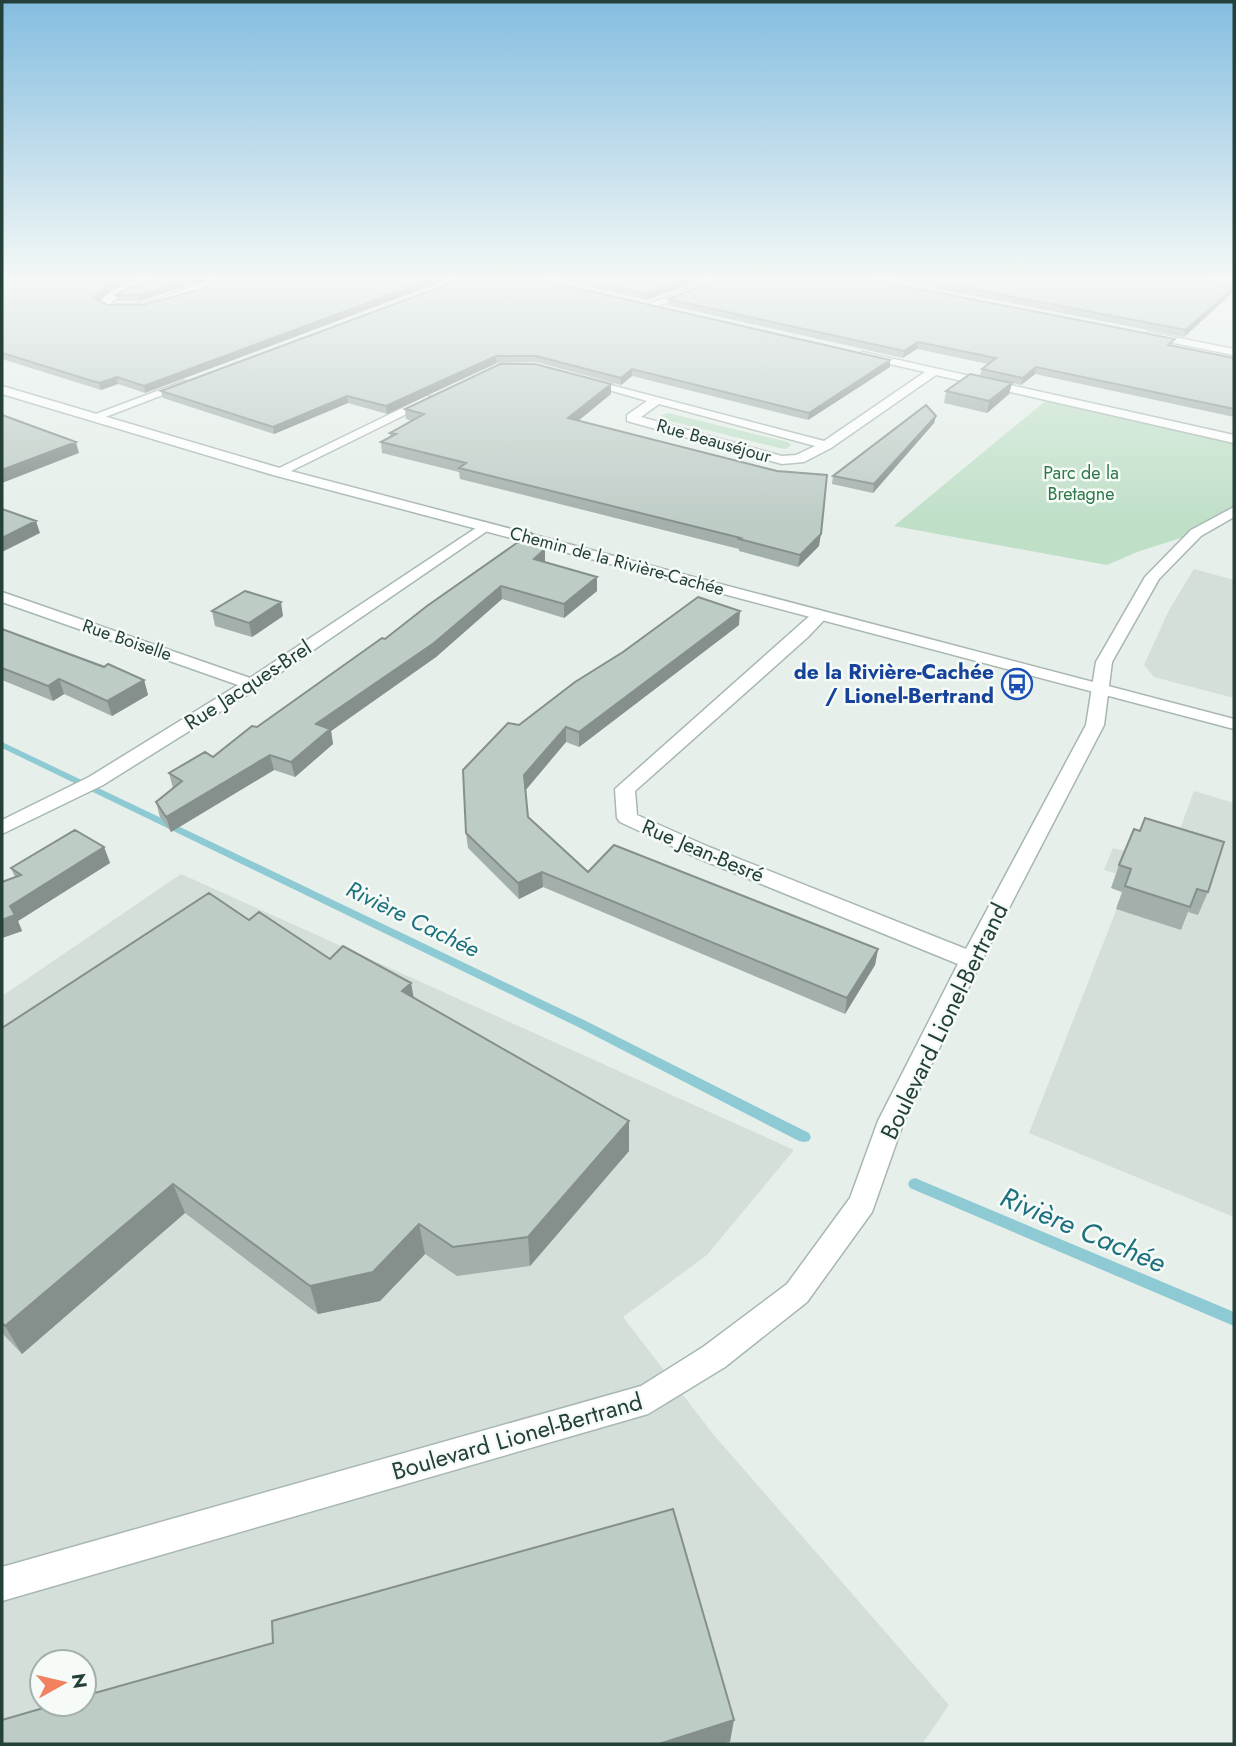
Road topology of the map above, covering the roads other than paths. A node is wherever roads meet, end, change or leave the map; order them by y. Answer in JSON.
{"nodes":[{"id":1,"x":889,"y":360,"type":"edge"},
{"id":2,"x":934,"y":371,"type":"junction"},
{"id":3,"x":197,"y":379,"type":"edge"},
{"id":4,"x":576,"y":379,"type":"edge"},
{"id":5,"x":2,"y":390,"type":"edge"},
{"id":6,"x":447,"y":391,"type":"edge"},
{"id":7,"x":656,"y":401,"type":"junction"},
{"id":8,"x":91,"y":418,"type":"junction"},
{"id":9,"x":1234,"y":439,"type":"edge"},
{"id":10,"x":826,"y":445,"type":"junction"},
{"id":11,"x":278,"y":471,"type":"junction"},
{"id":12,"x":1234,"y":511,"type":"edge"},
{"id":13,"x":485,"y":526,"type":"junction"},
{"id":14,"x":2,"y":597,"type":"edge"},
{"id":15,"x":820,"y":615,"type":"junction"},
{"id":16,"x":252,"y":684,"type":"junction"},
{"id":17,"x":1100,"y":689,"type":"junction"},
{"id":18,"x":1234,"y":724,"type":"edge"},
{"id":19,"x":2,"y":828,"type":"edge"},
{"id":20,"x":971,"y":960,"type":"junction"},
{"id":21,"x":2,"y":1584,"type":"edge"}],
"edges":[{"from":1,"to":2,"type":"street"},
{"from":2,"to":9,"type":"street"},
{"from":2,"to":10,"type":"street","name":"Rue Beauséjour"},
{"from":3,"to":8,"type":"street"},
{"from":4,"to":7,"type":"street","name":"Rue Beauséjour"},
{"from":5,"to":8,"type":"street","name":"Chemin de la Rivière-Cachée"},
{"from":6,"to":11,"type":"street"},
{"from":7,"to":10,"type":"street","name":"Rue Beauséjour"},
{"from":7,"to":10,"type":"street","name":"Rue Beauséjour"},
{"from":8,"to":11,"type":"street","name":"Chemin de la Rivière-Cachée"},
{"from":11,"to":13,"type":"street","name":"Chemin de la Rivière-Cachée"},
{"from":12,"to":17,"type":"street","name":"Boulevard Lionel-Bertrand"},
{"from":13,"to":15,"type":"street","name":"Chemin de la Rivière-Cachée"},
{"from":13,"to":16,"type":"street","name":"Rue Jacques-Brel"},
{"from":14,"to":16,"type":"street","name":"Rue Boiselle"},
{"from":15,"to":17,"type":"street","name":"Chemin de la Rivière-Cachée"},
{"from":15,"to":20,"type":"street","name":"Rue Jean-Besré"},
{"from":16,"to":19,"type":"street","name":"Rue Jacques-Brel"},
{"from":17,"to":18,"type":"street","name":"Chemin de la Rivière-Cachée"},
{"from":17,"to":20,"type":"street","name":"Boulevard Lionel-Bertrand"},
{"from":20,"to":21,"type":"street","name":"Boulevard Lionel-Bertrand"}]}
